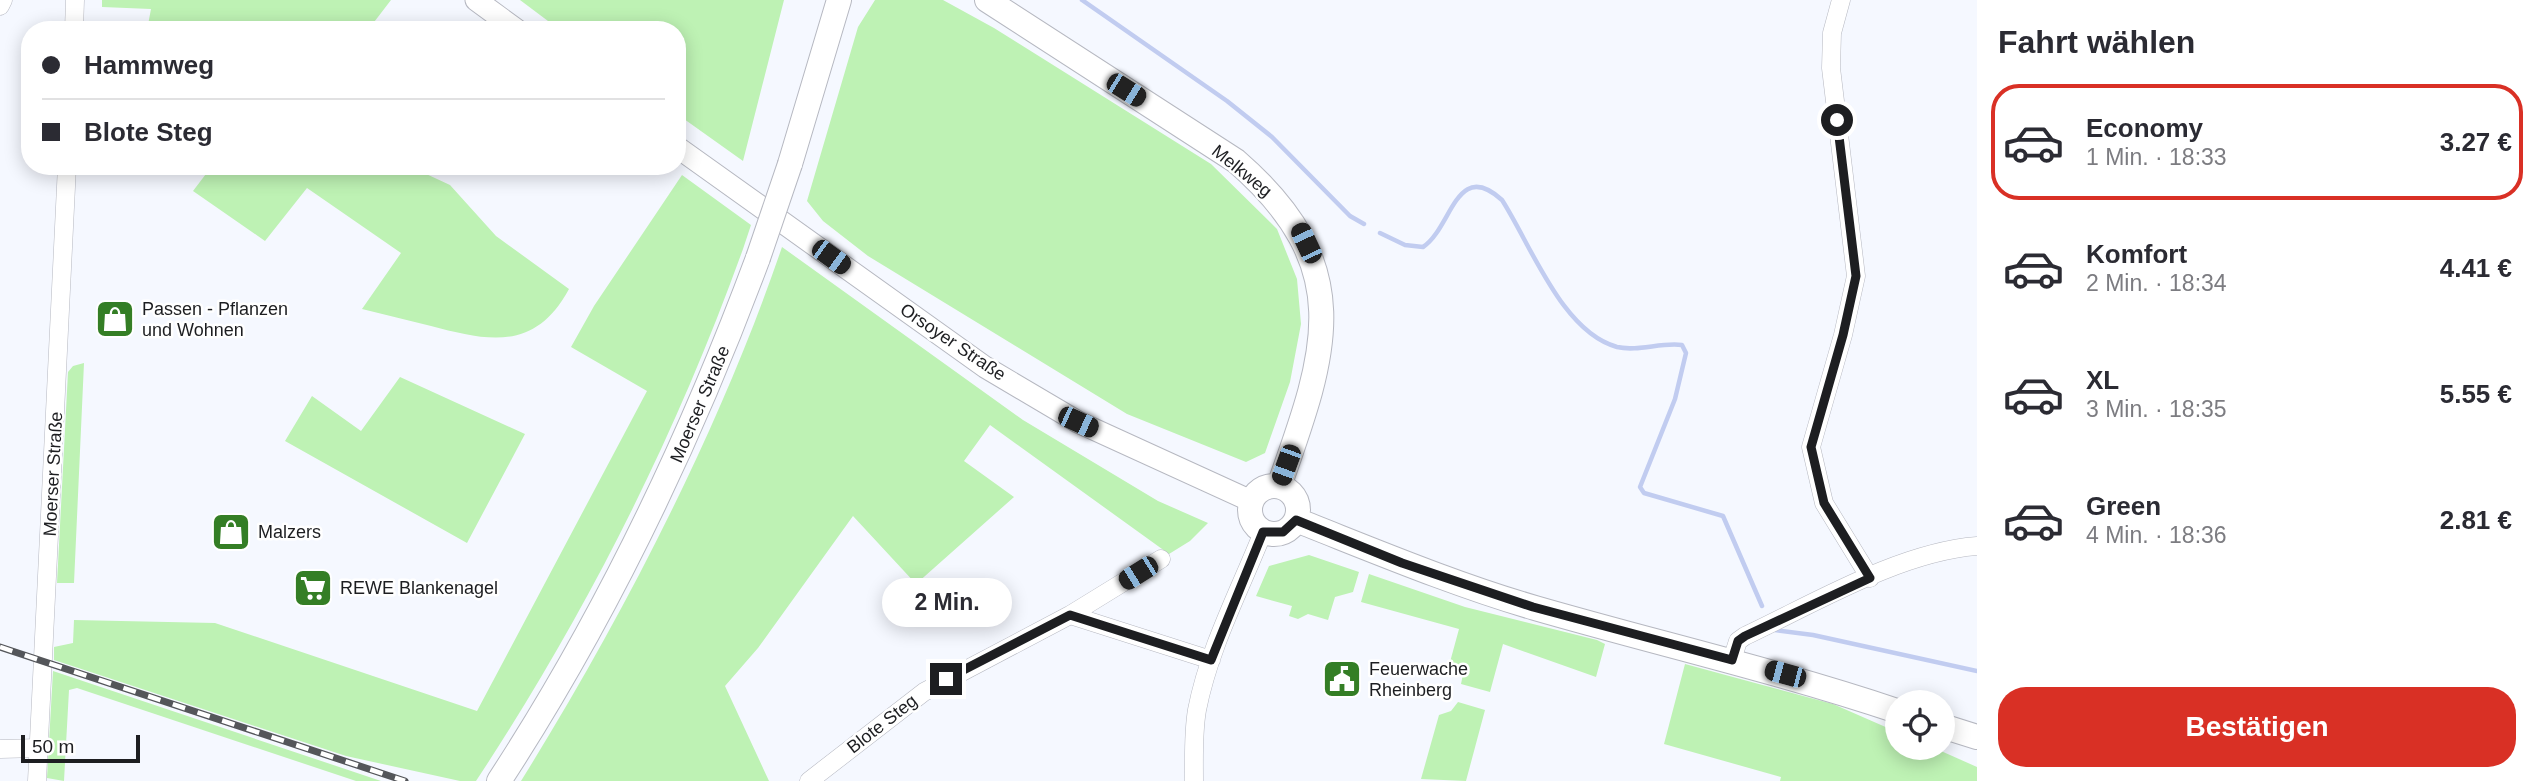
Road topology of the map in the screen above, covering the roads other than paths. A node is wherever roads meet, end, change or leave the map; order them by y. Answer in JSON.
{"nodes":[{"id":1,"x":3,"y":0,"type":"edge"},
{"id":2,"x":75,"y":0,"type":"edge"},
{"id":3,"x":476,"y":0,"type":"edge"},
{"id":4,"x":839,"y":0,"type":"edge"},
{"id":5,"x":986,"y":0,"type":"edge"},
{"id":6,"x":1841,"y":0,"type":"edge"},
{"id":7,"x":0,"y":6,"type":"edge"},
{"id":8,"x":74,"y":21,"type":"edge"},
{"id":9,"x":505,"y":21,"type":"edge"},
{"id":10,"x":686,"y":153,"type":"edge"},
{"id":11,"x":67,"y":175,"type":"edge"},
{"id":12,"x":1279,"y":486,"type":"junction"},
{"id":13,"x":1251,"y":501,"type":"junction"},
{"id":14,"x":1296,"y":520,"type":"junction"},
{"id":15,"x":1263,"y":532,"type":"junction"},
{"id":16,"x":1977,"y":546,"type":"edge"},
{"id":17,"x":1161,"y":559,"type":"dead end"},
{"id":18,"x":1870,"y":578,"type":"junction"},
{"id":19,"x":1070,"y":615,"type":"junction"},
{"id":20,"x":1211,"y":660,"type":"junction"},
{"id":21,"x":1732,"y":660,"type":"junction"},
{"id":22,"x":1885,"y":706,"type":"edge"},
{"id":23,"x":1955,"y":730,"type":"edge"},
{"id":24,"x":1977,"y":737,"type":"edge"},
{"id":25,"x":39,"y":748,"type":"junction"},
{"id":26,"x":0,"y":749,"type":"edge"},
{"id":27,"x":504,"y":773,"type":"edge"},
{"id":28,"x":37,"y":781,"type":"edge"},
{"id":29,"x":809,"y":781,"type":"edge"},
{"id":30,"x":1194,"y":781,"type":"edge"}],
"edges":[{"from":1,"to":7,"type":"street"},
{"from":2,"to":8,"type":"street"},
{"from":3,"to":9,"type":"street"},
{"from":4,"to":27,"type":"main road","name":"Moerser Straße","bridge":true},
{"from":5,"to":12,"type":"main road","name":"Melkweg"},
{"from":6,"to":18,"type":"street"},
{"from":10,"to":13,"type":"street","name":"Orsoyer Straße"},
{"from":11,"to":25,"type":"street","name":"Moerser Straße"},
{"from":12,"to":13,"type":"main road"},
{"from":12,"to":14,"type":"main road"},
{"from":13,"to":15,"type":"main road"},
{"from":14,"to":15,"type":"main road"},
{"from":14,"to":21,"type":"main road"},
{"from":15,"to":20,"type":"street"},
{"from":16,"to":18,"type":"street"},
{"from":17,"to":19,"type":"street","name":"Blote Steg"},
{"from":18,"to":21,"type":"street"},
{"from":19,"to":20,"type":"street"},
{"from":19,"to":29,"type":"street","name":"Blote Steg"},
{"from":20,"to":30,"type":"street"},
{"from":21,"to":22,"type":"main road"},
{"from":23,"to":24,"type":"main road"},
{"from":25,"to":26,"type":"street"},
{"from":25,"to":28,"type":"street","name":"Moerser Straße"}]}
